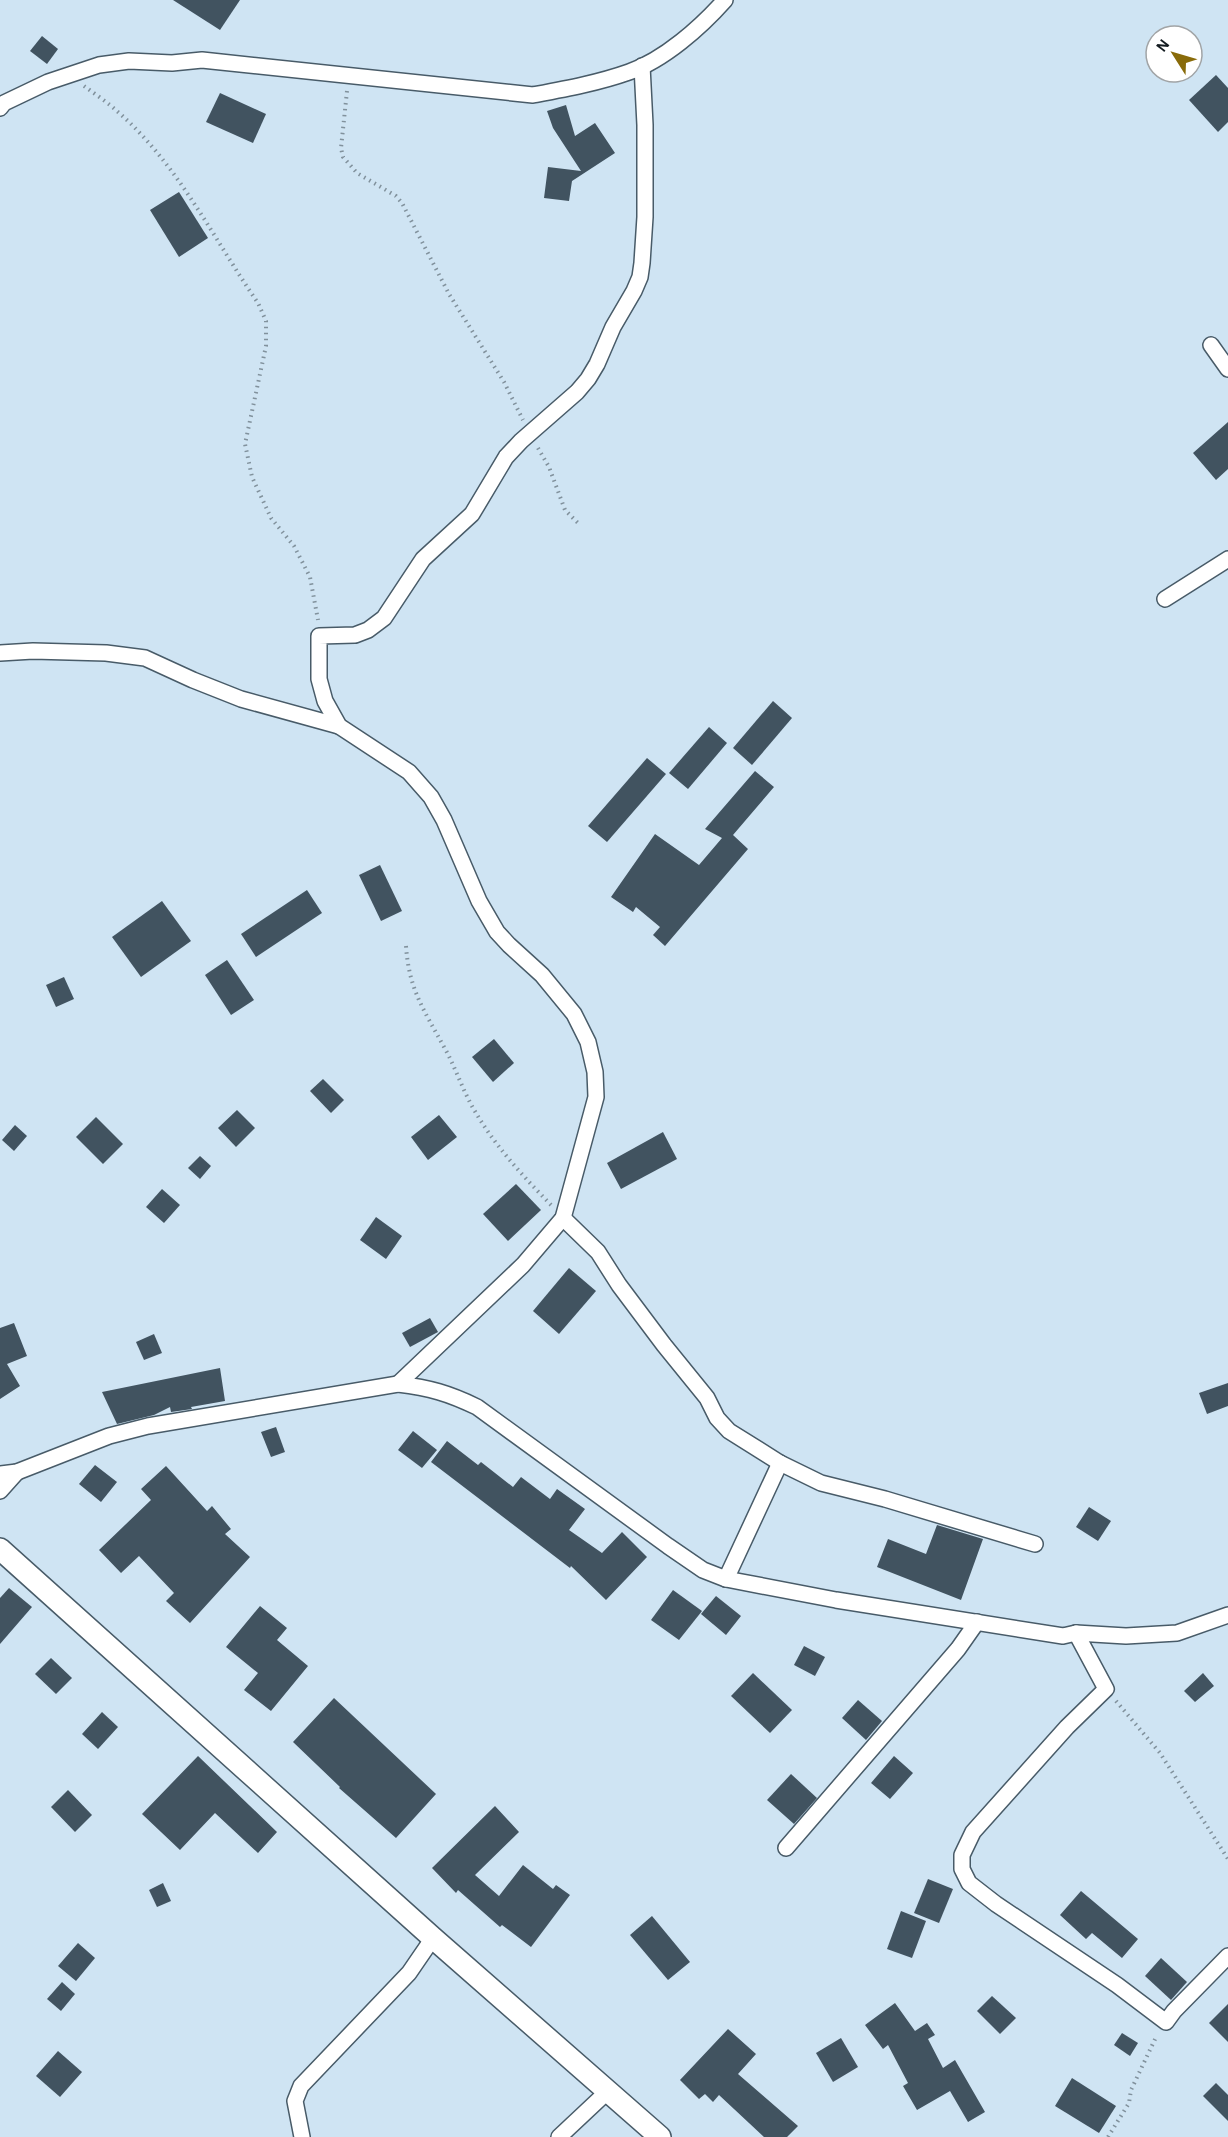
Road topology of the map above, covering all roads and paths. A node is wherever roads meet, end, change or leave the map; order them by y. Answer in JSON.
{"nodes":[{"id":1,"x":725,"y":0,"type":"edge"},
{"id":2,"x":642,"y":66,"type":"junction"},
{"id":3,"x":68,"y":74,"type":"junction"},
{"id":4,"x":348,"y":75,"type":"junction"},
{"id":5,"x":1,"y":102,"type":"edge"},
{"id":6,"x":1211,"y":345,"type":"dead end"},
{"id":7,"x":1228,"y":369,"type":"edge"},
{"id":8,"x":530,"y":434,"type":"junction"},
{"id":9,"x":580,"y":525,"type":"dead end"},
{"id":10,"x":1228,"y":559,"type":"edge"},
{"id":11,"x":1165,"y":599,"type":"dead end"},
{"id":12,"x":319,"y":636,"type":"junction"},
{"id":13,"x":0,"y":653,"type":"edge"},
{"id":14,"x":339,"y":726,"type":"junction"},
{"id":15,"x":406,"y":946,"type":"dead end"},
{"id":16,"x":564,"y":1218,"type":"junction"},
{"id":17,"x":398,"y":1384,"type":"junction"},
{"id":18,"x":780,"y":1463,"type":"junction"},
{"id":19,"x":17,"y":1472,"type":"junction"},
{"id":20,"x":0,"y":1474,"type":"edge"},
{"id":21,"x":0,"y":1491,"type":"edge"},
{"id":22,"x":1035,"y":1544,"type":"dead end"},
{"id":23,"x":0,"y":1549,"type":"edge"},
{"id":24,"x":726,"y":1579,"type":"junction"},
{"id":25,"x":1226,"y":1620,"type":"edge"},
{"id":26,"x":977,"y":1623,"type":"junction"},
{"id":27,"x":1076,"y":1633,"type":"junction"},
{"id":28,"x":1106,"y":1689,"type":"junction"},
{"id":29,"x":786,"y":1848,"type":"dead end"},
{"id":30,"x":1228,"y":1859,"type":"edge"},
{"id":31,"x":433,"y":1938,"type":"junction"},
{"id":32,"x":1228,"y":1956,"type":"edge"},
{"id":33,"x":1166,"y":2022,"type":"junction"},
{"id":34,"x":608,"y":2091,"type":"junction"},
{"id":35,"x":302,"y":2137,"type":"edge"},
{"id":36,"x":559,"y":2137,"type":"edge"},
{"id":37,"x":660,"y":2137,"type":"edge"},
{"id":38,"x":1108,"y":2137,"type":"edge"}],
"edges":[{"from":1,"to":2,"type":"street"},
{"from":2,"to":4,"type":"street"},
{"from":2,"to":8,"type":"street"},
{"from":3,"to":4,"type":"street"},
{"from":3,"to":5,"type":"street"},
{"from":3,"to":12,"type":"path"},
{"from":4,"to":8,"type":"path"},
{"from":6,"to":7,"type":"street"},
{"from":8,"to":9,"type":"path"},
{"from":8,"to":12,"type":"street"},
{"from":10,"to":11,"type":"street"},
{"from":12,"to":14,"type":"street"},
{"from":13,"to":14,"type":"street"},
{"from":14,"to":16,"type":"street"},
{"from":15,"to":16,"type":"path"},
{"from":16,"to":17,"type":"street"},
{"from":16,"to":18,"type":"street"},
{"from":17,"to":19,"type":"street"},
{"from":17,"to":24,"type":"street"},
{"from":18,"to":22,"type":"street"},
{"from":18,"to":24,"type":"street"},
{"from":19,"to":20,"type":"street"},
{"from":19,"to":21,"type":"street"},
{"from":23,"to":31,"type":"street"},
{"from":24,"to":26,"type":"street"},
{"from":25,"to":27,"type":"street"},
{"from":26,"to":27,"type":"street"},
{"from":26,"to":29,"type":"street"},
{"from":27,"to":28,"type":"street"},
{"from":28,"to":30,"type":"path"},
{"from":28,"to":33,"type":"street"},
{"from":31,"to":34,"type":"street"},
{"from":31,"to":35,"type":"street"},
{"from":32,"to":33,"type":"street"},
{"from":33,"to":38,"type":"path"},
{"from":34,"to":36,"type":"street"},
{"from":34,"to":37,"type":"street"}]}
